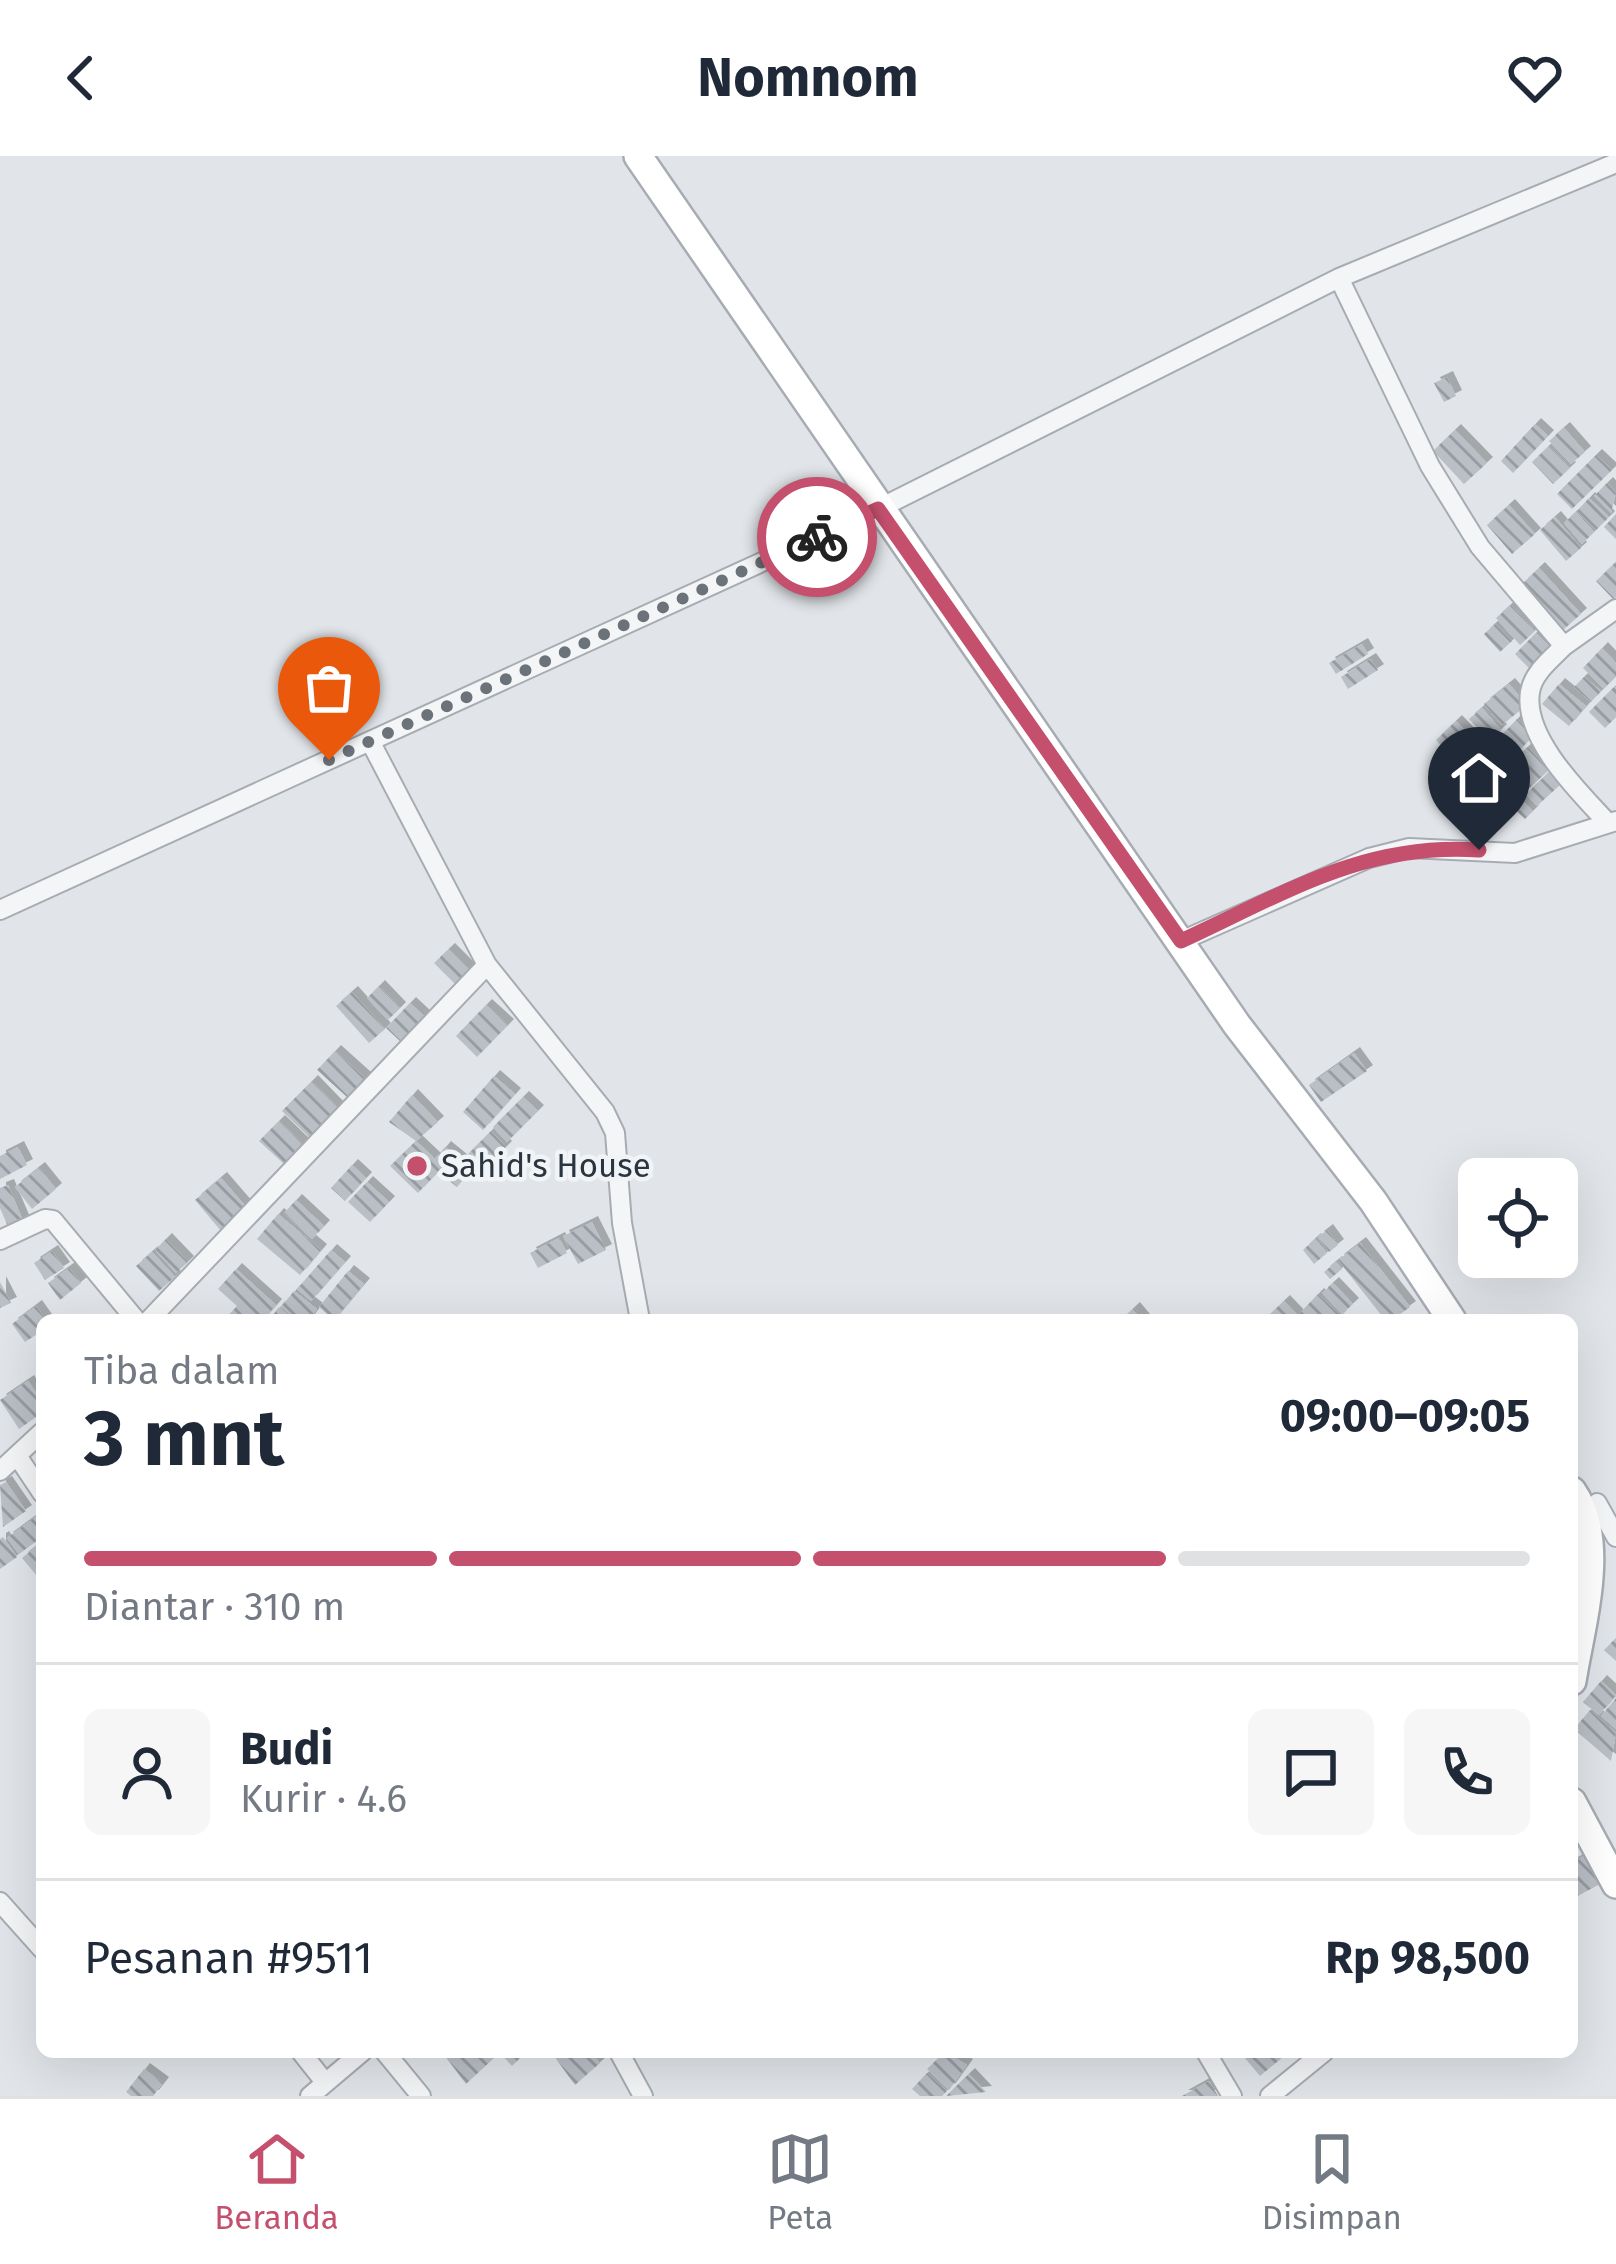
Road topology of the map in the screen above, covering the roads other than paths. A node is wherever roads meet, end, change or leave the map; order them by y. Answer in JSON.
{"nodes":[{"id":1,"x":638,"y":156,"type":"edge"},
{"id":2,"x":1616,"y":163,"type":"edge"},
{"id":3,"x":1339,"y":278,"type":"junction"},
{"id":4,"x":878,"y":509,"type":"junction"},
{"id":5,"x":1616,"y":609,"type":"edge"},
{"id":6,"x":1564,"y":646,"type":"junction"},
{"id":7,"x":370,"y":741,"type":"junction"},
{"id":8,"x":1611,"y":821,"type":"edge"},
{"id":9,"x":0,"y":910,"type":"edge"},
{"id":10,"x":1181,"y":941,"type":"junction"},
{"id":11,"x":487,"y":965,"type":"junction"},
{"id":12,"x":0,"y":1240,"type":"edge"},
{"id":13,"x":131,"y":1314,"type":"edge"},
{"id":14,"x":155,"y":1314,"type":"edge"},
{"id":15,"x":639,"y":1314,"type":"edge"},
{"id":16,"x":1448,"y":1314,"type":"edge"},
{"id":17,"x":36,"y":1438,"type":"edge"},
{"id":18,"x":18,"y":1457,"type":"junction"},
{"id":19,"x":0,"y":1471,"type":"edge"},
{"id":20,"x":36,"y":1484,"type":"edge"},
{"id":21,"x":1616,"y":1493,"type":"edge"},
{"id":22,"x":1585,"y":1501,"type":"edge"},
{"id":23,"x":1616,"y":1537,"type":"edge"},
{"id":24,"x":1578,"y":1632,"type":"edge"},
{"id":25,"x":1578,"y":1813,"type":"edge"},
{"id":26,"x":1616,"y":1884,"type":"edge"},
{"id":27,"x":0,"y":1902,"type":"edge"},
{"id":28,"x":36,"y":1942,"type":"edge"},
{"id":29,"x":304,"y":2058,"type":"edge"},
{"id":30,"x":355,"y":2058,"type":"edge"},
{"id":31,"x":390,"y":2058,"type":"edge"},
{"id":32,"x":622,"y":2058,"type":"edge"},
{"id":33,"x":1209,"y":2058,"type":"edge"},
{"id":34,"x":1317,"y":2058,"type":"edge"},
{"id":35,"x":317,"y":2089,"type":"edge"},
{"id":36,"x":421,"y":2096,"type":"edge"},
{"id":37,"x":644,"y":2096,"type":"edge"},
{"id":38,"x":1232,"y":2096,"type":"edge"},
{"id":39,"x":1270,"y":2096,"type":"edge"}],
"edges":[{"from":1,"to":4,"type":"street"},
{"from":2,"to":3,"type":"street"},
{"from":3,"to":4,"type":"street"},
{"from":3,"to":6,"type":"street"},
{"from":4,"to":7,"type":"street"},
{"from":4,"to":10,"type":"street"},
{"from":5,"to":6,"type":"street"},
{"from":6,"to":8,"type":"street"},
{"from":7,"to":9,"type":"street"},
{"from":7,"to":11,"type":"street"},
{"from":8,"to":10,"type":"street"},
{"from":10,"to":16,"type":"street"},
{"from":11,"to":14,"type":"street"},
{"from":11,"to":15,"type":"street"},
{"from":12,"to":13,"type":"street"},
{"from":17,"to":18,"type":"street"},
{"from":18,"to":19,"type":"street"},
{"from":18,"to":20,"type":"street"},
{"from":21,"to":22,"type":"street"},
{"from":22,"to":23,"type":"street"},
{"from":22,"to":24,"type":"street"},
{"from":25,"to":26,"type":"street"},
{"from":27,"to":28,"type":"street"},
{"from":29,"to":35,"type":"street"},
{"from":30,"to":35,"type":"street"},
{"from":31,"to":36,"type":"street"},
{"from":32,"to":37,"type":"street"},
{"from":33,"to":38,"type":"street"},
{"from":34,"to":39,"type":"street"}]}
